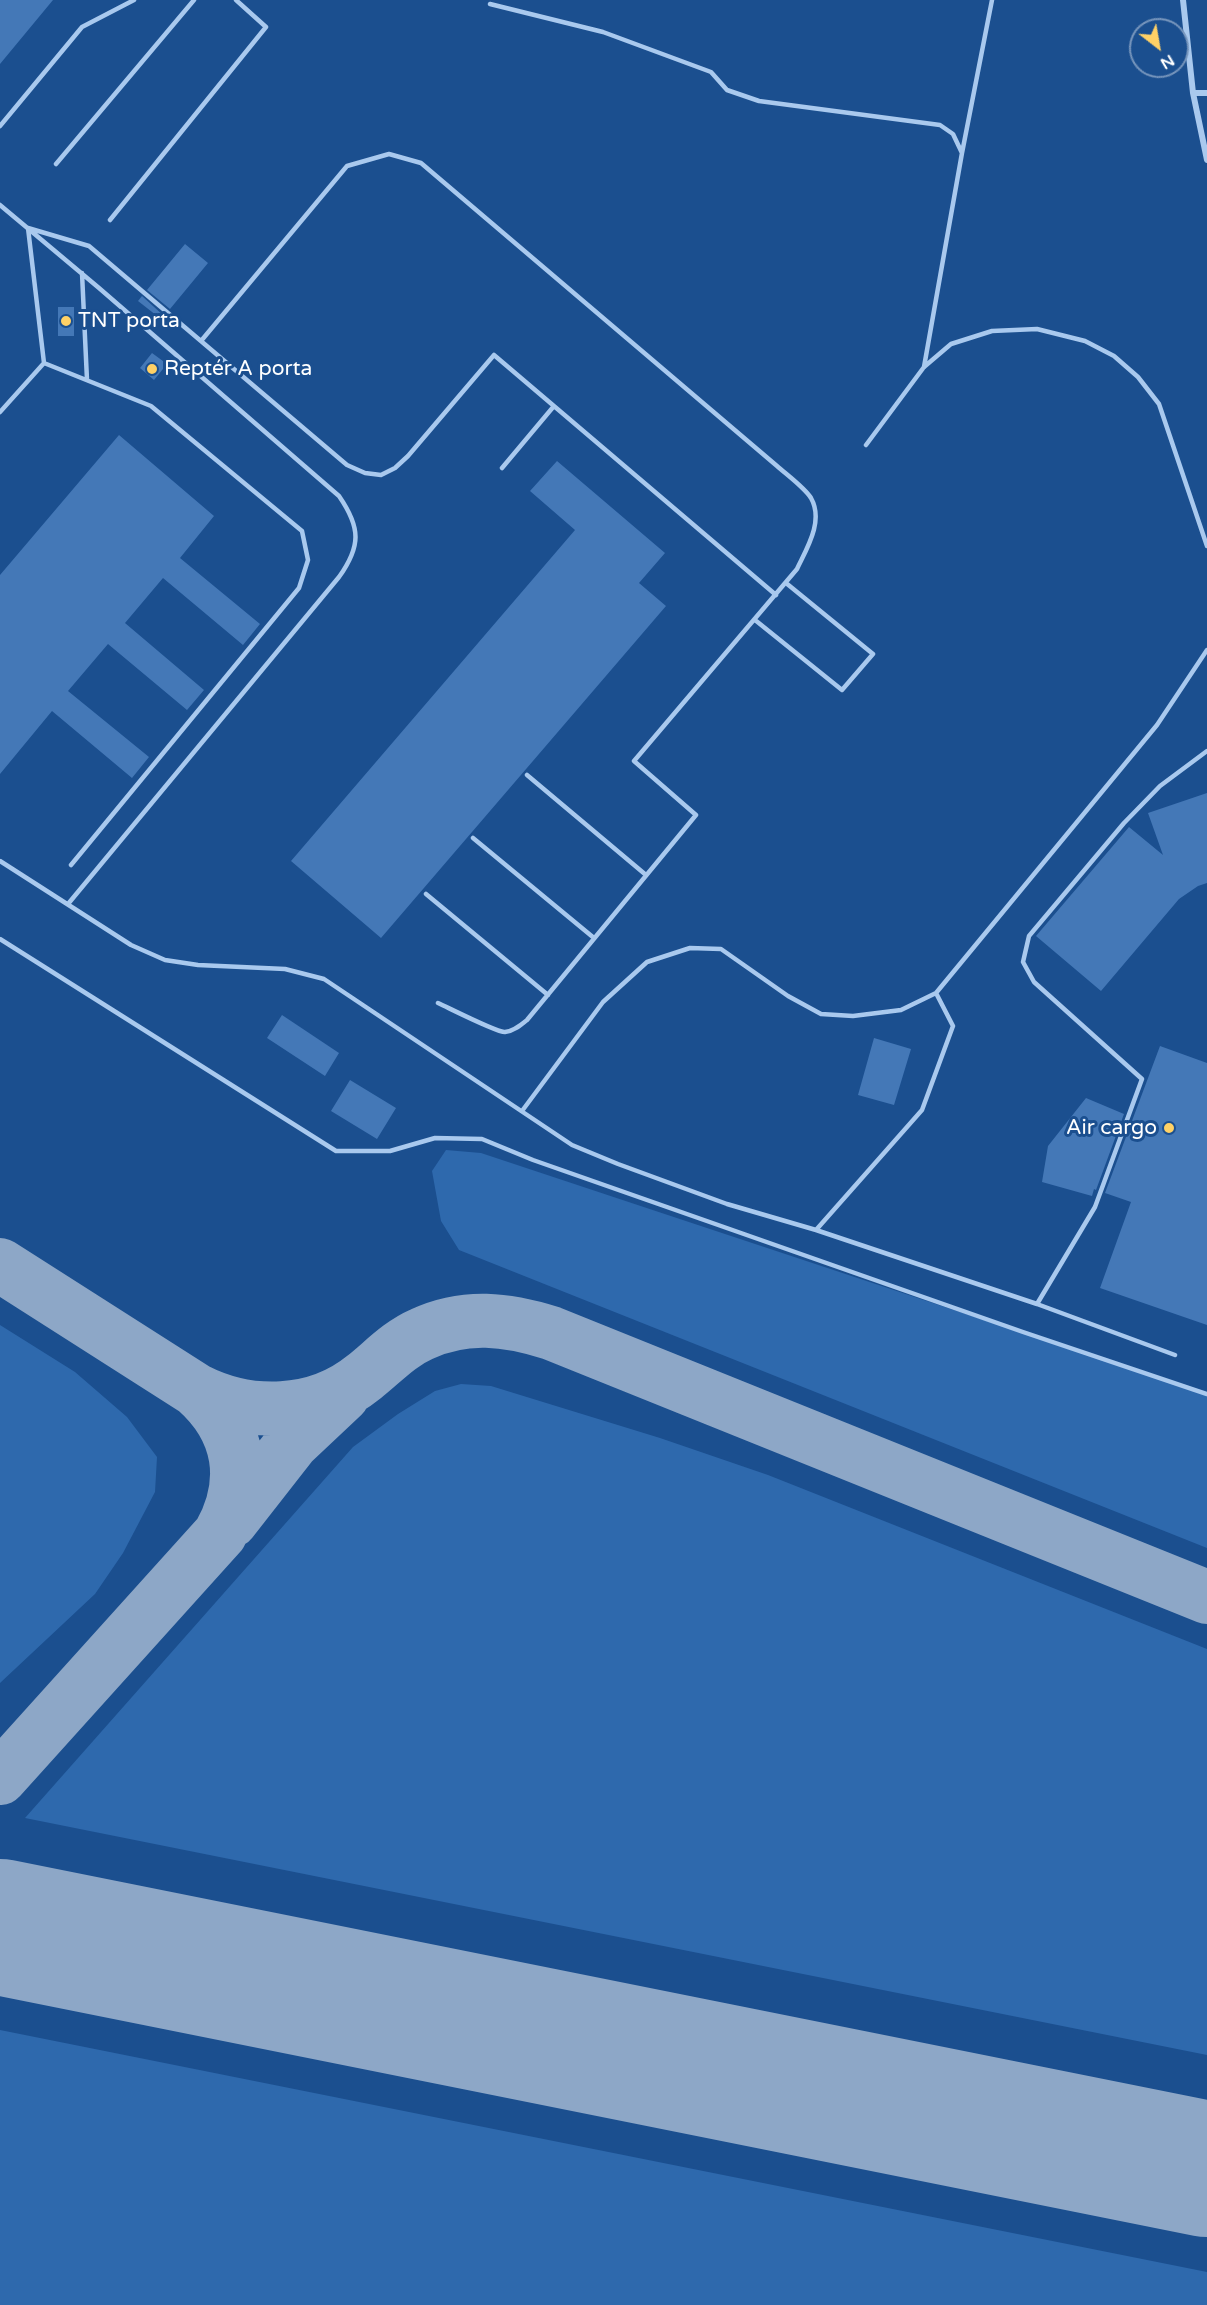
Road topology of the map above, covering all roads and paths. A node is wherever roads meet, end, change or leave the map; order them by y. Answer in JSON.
{"nodes":[{"id":1,"x":134,"y":0,"type":"edge"},
{"id":2,"x":194,"y":0,"type":"edge"},
{"id":3,"x":236,"y":0,"type":"edge"},
{"id":4,"x":992,"y":0,"type":"edge"},
{"id":5,"x":1183,"y":0,"type":"edge"},
{"id":6,"x":490,"y":4,"type":"dead end"},
{"id":7,"x":1193,"y":93,"type":"junction"},
{"id":8,"x":1207,"y":93,"type":"edge"},
{"id":9,"x":0,"y":126,"type":"edge"},
{"id":10,"x":962,"y":153,"type":"junction"},
{"id":11,"x":1207,"y":160,"type":"edge"},
{"id":12,"x":56,"y":164,"type":"dead end"},
{"id":13,"x":0,"y":205,"type":"edge"},
{"id":14,"x":110,"y":220,"type":"dead end"},
{"id":15,"x":28,"y":228,"type":"junction"},
{"id":16,"x":82,"y":273,"type":"junction"},
{"id":17,"x":201,"y":341,"type":"junction"},
{"id":18,"x":44,"y":363,"type":"junction"},
{"id":19,"x":924,"y":367,"type":"junction"},
{"id":20,"x":87,"y":380,"type":"junction"},
{"id":21,"x":554,"y":406,"type":"junction"},
{"id":22,"x":0,"y":412,"type":"edge"},
{"id":23,"x":866,"y":445,"type":"dead end"},
{"id":24,"x":502,"y":468,"type":"dead end"},
{"id":25,"x":1207,"y":546,"type":"edge"},
{"id":26,"x":786,"y":583,"type":"junction"},
{"id":27,"x":776,"y":595,"type":"junction"},
{"id":28,"x":755,"y":620,"type":"junction"},
{"id":29,"x":1207,"y":650,"type":"edge"},
{"id":30,"x":1207,"y":751,"type":"edge"},
{"id":31,"x":527,"y":776,"type":"dead end"},
{"id":32,"x":473,"y":838,"type":"dead end"},
{"id":33,"x":0,"y":861,"type":"edge"},
{"id":34,"x":71,"y":865,"type":"dead end"},
{"id":35,"x":646,"y":875,"type":"junction"},
{"id":36,"x":426,"y":894,"type":"dead end"},
{"id":37,"x":68,"y":904,"type":"junction"},
{"id":38,"x":594,"y":938,"type":"junction"},
{"id":39,"x":0,"y":939,"type":"edge"},
{"id":40,"x":936,"y":993,"type":"junction"},
{"id":41,"x":548,"y":995,"type":"junction"},
{"id":42,"x":438,"y":1003,"type":"dead end"},
{"id":43,"x":522,"y":1111,"type":"junction"},
{"id":44,"x":816,"y":1230,"type":"junction"},
{"id":45,"x":1037,"y":1305,"type":"junction"},
{"id":46,"x":1175,"y":1354,"type":"dead end"},
{"id":47,"x":1207,"y":1394,"type":"edge"}],
"edges":[{"from":1,"to":9,"type":"lane"},
{"from":2,"to":12,"type":"lane"},
{"from":3,"to":14,"type":"lane"},
{"from":4,"to":10,"type":"lane"},
{"from":5,"to":7,"type":"street"},
{"from":6,"to":10,"type":"lane"},
{"from":7,"to":8,"type":"street"},
{"from":7,"to":11,"type":"street"},
{"from":10,"to":19,"type":"lane"},
{"from":13,"to":15,"type":"lane"},
{"from":15,"to":16,"type":"lane"},
{"from":15,"to":17,"type":"lane"},
{"from":15,"to":18,"type":"lane"},
{"from":16,"to":20,"type":"lane"},
{"from":16,"to":37,"type":"lane"},
{"from":17,"to":21,"type":"lane"},
{"from":17,"to":26,"type":"lane"},
{"from":18,"to":20,"type":"lane"},
{"from":18,"to":22,"type":"lane"},
{"from":19,"to":23,"type":"lane"},
{"from":19,"to":25,"type":"lane"},
{"from":20,"to":34,"type":"lane"},
{"from":21,"to":24,"type":"lane"},
{"from":21,"to":27,"type":"lane"},
{"from":26,"to":27,"type":"lane"},
{"from":26,"to":28,"type":"lane"},
{"from":27,"to":28,"type":"lane"},
{"from":28,"to":35,"type":"lane"},
{"from":29,"to":40,"type":"lane"},
{"from":30,"to":45,"type":"lane"},
{"from":31,"to":35,"type":"lane"},
{"from":32,"to":38,"type":"lane"},
{"from":33,"to":37,"type":"lane"},
{"from":35,"to":38,"type":"lane"},
{"from":36,"to":41,"type":"lane"},
{"from":37,"to":43,"type":"lane"},
{"from":38,"to":41,"type":"lane"},
{"from":39,"to":47,"type":"lane"},
{"from":40,"to":43,"type":"lane"},
{"from":40,"to":44,"type":"lane"},
{"from":41,"to":42,"type":"lane"},
{"from":43,"to":44,"type":"lane"},
{"from":44,"to":45,"type":"lane"},
{"from":45,"to":46,"type":"lane"}]}
